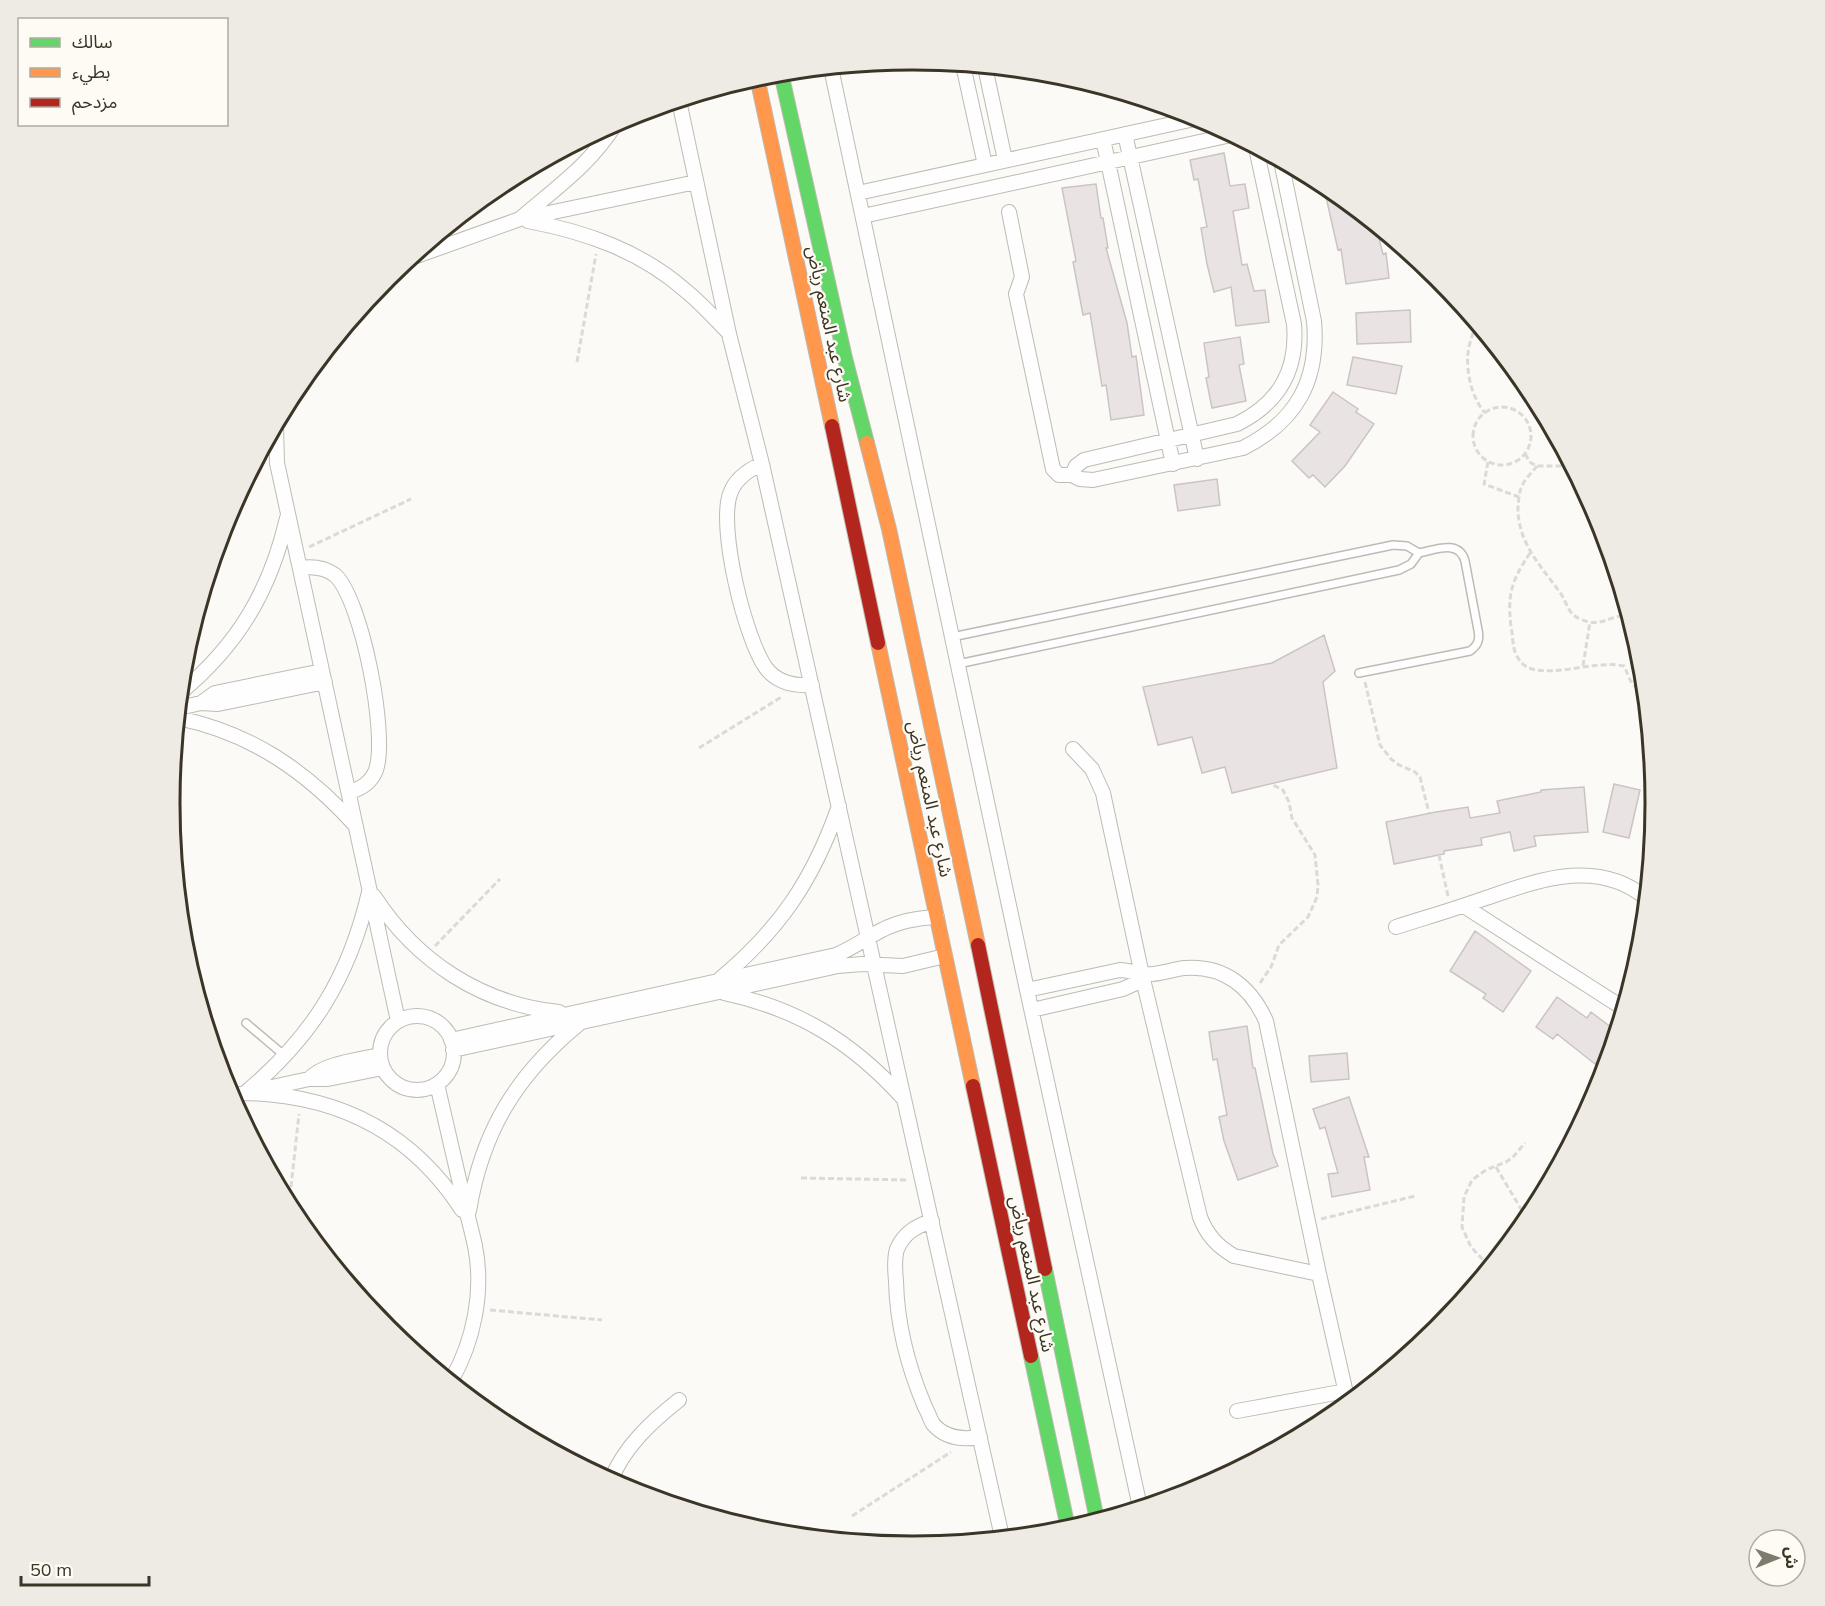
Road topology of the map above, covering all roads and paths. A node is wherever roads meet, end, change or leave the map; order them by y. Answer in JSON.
{"nodes":[{"id":1,"x":965,"y":72,"type":"edge"},
{"id":2,"x":833,"y":75,"type":"edge"},
{"id":3,"x":987,"y":75,"type":"edge"},
{"id":4,"x":783,"y":83,"type":"edge"},
{"id":5,"x":760,"y":87,"type":"edge"},
{"id":6,"x":680,"y":108,"type":"edge"},
{"id":7,"x":1182,"y":122,"type":"edge"},
{"id":8,"x":1125,"y":134,"type":"junction"},
{"id":9,"x":606,"y":138,"type":"edge"},
{"id":10,"x":1218,"y":138,"type":"edge"},
{"id":11,"x":1102,"y":139,"type":"junction"},
{"id":12,"x":1131,"y":156,"type":"junction"},
{"id":13,"x":1258,"y":158,"type":"edge"},
{"id":14,"x":1005,"y":160,"type":"junction"},
{"id":15,"x":1107,"y":162,"type":"junction"},
{"id":16,"x":985,"y":165,"type":"junction"},
{"id":17,"x":1283,"y":172,"type":"edge"},
{"id":18,"x":696,"y":182,"type":"junction"},
{"id":19,"x":858,"y":193,"type":"junction"},
{"id":20,"x":1009,"y":212,"type":"dead end"},
{"id":21,"x":863,"y":216,"type":"junction"},
{"id":22,"x":520,"y":219,"type":"junction"},
{"id":23,"x":599,"y":239,"type":"junction"},
{"id":24,"x":432,"y":251,"type":"edge"},
{"id":25,"x":1474,"y":333,"type":"edge"},
{"id":26,"x":729,"y":334,"type":"junction"},
{"id":27,"x":577,"y":362,"type":"dead end"},
{"id":28,"x":1485,"y":413,"type":"junction"},
{"id":29,"x":1192,"y":435,"type":"junction"},
{"id":30,"x":276,"y":440,"type":"edge"},
{"id":31,"x":1168,"y":441,"type":"junction"},
{"id":32,"x":1525,"y":454,"type":"junction"},
{"id":33,"x":1197,"y":459,"type":"junction"},
{"id":34,"x":1488,"y":462,"type":"junction"},
{"id":35,"x":762,"y":464,"type":"junction"},
{"id":36,"x":1173,"y":464,"type":"junction"},
{"id":37,"x":1537,"y":466,"type":"junction"},
{"id":38,"x":1562,"y":466,"type":"edge"},
{"id":39,"x":1072,"y":475,"type":"junction"},
{"id":40,"x":1519,"y":497,"type":"junction"},
{"id":41,"x":411,"y":499,"type":"dead end"},
{"id":42,"x":288,"y":513,"type":"junction"},
{"id":43,"x":297,"y":553,"type":"junction"},
{"id":44,"x":1419,"y":553,"type":"junction"},
{"id":45,"x":1530,"y":553,"type":"junction"},
{"id":46,"x":300,"y":568,"type":"junction"},
{"id":47,"x":1620,"y":615,"type":"edge"},
{"id":48,"x":1590,"y":621,"type":"junction"},
{"id":49,"x":952,"y":637,"type":"junction"},
{"id":50,"x":958,"y":664,"type":"junction"},
{"id":51,"x":1583,"y":666,"type":"junction"},
{"id":52,"x":1361,"y":673,"type":"joint"},
{"id":53,"x":323,"y":676,"type":"junction"},
{"id":54,"x":190,"y":685,"type":"edge"},
{"id":55,"x":806,"y":685,"type":"junction"},
{"id":56,"x":1636,"y":688,"type":"edge"},
{"id":57,"x":186,"y":706,"type":"edge"},
{"id":58,"x":185,"y":720,"type":"edge"},
{"id":59,"x":699,"y":748,"type":"dead end"},
{"id":60,"x":1073,"y":749,"type":"dead end"},
{"id":61,"x":1271,"y":784,"type":"dead end"},
{"id":62,"x":349,"y":792,"type":"junction"},
{"id":63,"x":839,"y":806,"type":"junction"},
{"id":64,"x":1429,"y":813,"type":"dead end"},
{"id":65,"x":356,"y":825,"type":"junction"},
{"id":66,"x":1439,"y":855,"type":"dead end"},
{"id":67,"x":500,"y":879,"type":"dead end"},
{"id":68,"x":369,"y":889,"type":"junction"},
{"id":69,"x":1640,"y":893,"type":"edge"},
{"id":70,"x":1457,"y":908,"type":"junction"},
{"id":71,"x":954,"y":914,"type":"junction"},
{"id":72,"x":1396,"y":927,"type":"dead end"},
{"id":73,"x":868,"y":938,"type":"junction"},
{"id":74,"x":962,"y":952,"type":"junction"},
{"id":75,"x":426,"y":956,"type":"junction"},
{"id":76,"x":874,"y":965,"type":"junction"},
{"id":77,"x":1142,"y":975,"type":"junction"},
{"id":78,"x":718,"y":986,"type":"junction"},
{"id":79,"x":1027,"y":990,"type":"junction"},
{"id":80,"x":1251,"y":995,"type":"junction"},
{"id":81,"x":645,"y":1002,"type":"junction"},
{"id":82,"x":1617,"y":1004,"type":"edge"},
{"id":83,"x":1032,"y":1010,"type":"junction"},
{"id":84,"x":570,"y":1013,"type":"junction"},
{"id":85,"x":398,"y":1021,"type":"junction"},
{"id":86,"x":582,"y":1022,"type":"junction"},
{"id":87,"x":246,"y":1023,"type":"dead end"},
{"id":88,"x":452,"y":1045,"type":"junction"},
{"id":89,"x":285,"y":1056,"type":"junction"},
{"id":90,"x":382,"y":1061,"type":"junction"},
{"id":91,"x":437,"y":1084,"type":"junction"},
{"id":92,"x":240,"y":1092,"type":"edge"},
{"id":93,"x":241,"y":1093,"type":"edge"},
{"id":94,"x":241,"y":1094,"type":"edge"},
{"id":95,"x":301,"y":1098,"type":"junction"},
{"id":96,"x":904,"y":1099,"type":"junction"},
{"id":97,"x":1525,"y":1143,"type":"dead end"},
{"id":98,"x":1497,"y":1167,"type":"junction"},
{"id":99,"x":801,"y":1179,"type":"dead end"},
{"id":100,"x":922,"y":1180,"type":"junction"},
{"id":101,"x":291,"y":1190,"type":"edge"},
{"id":102,"x":1415,"y":1196,"type":"dead end"},
{"id":103,"x":1522,"y":1211,"type":"edge"},
{"id":104,"x":468,"y":1219,"type":"junction"},
{"id":105,"x":932,"y":1221,"type":"junction"},
{"id":106,"x":1308,"y":1222,"type":"junction"},
{"id":107,"x":1484,"y":1261,"type":"edge"},
{"id":108,"x":1318,"y":1274,"type":"junction"},
{"id":109,"x":476,"y":1308,"type":"junction"},
{"id":110,"x":602,"y":1320,"type":"dead end"},
{"id":111,"x":455,"y":1374,"type":"edge"},
{"id":112,"x":1346,"y":1393,"type":"edge"},
{"id":113,"x":1338,"y":1398,"type":"edge"},
{"id":114,"x":679,"y":1400,"type":"dead end"},
{"id":115,"x":1237,"y":1411,"type":"dead end"},
{"id":116,"x":975,"y":1438,"type":"junction"},
{"id":117,"x":616,"y":1472,"type":"edge"},
{"id":118,"x":1138,"y":1500,"type":"edge"},
{"id":119,"x":1095,"y":1512,"type":"edge"},
{"id":120,"x":852,"y":1516,"type":"dead end"},
{"id":121,"x":1066,"y":1519,"type":"edge"},
{"id":122,"x":1000,"y":1530,"type":"edge"}],
"edges":[{"from":1,"to":16,"type":"street"},
{"from":2,"to":19,"type":"street"},
{"from":3,"to":14,"type":"street"},
{"from":4,"to":71,"type":"street","name":"شارع عبد المنعم رياض"},
{"from":5,"to":71,"type":"street","name":"شارع عبد المنعم رياض"},
{"from":6,"to":18,"type":"street"},
{"from":7,"to":8,"type":"street"},
{"from":8,"to":11,"type":"street"},
{"from":8,"to":12,"type":"street"},
{"from":9,"to":22,"type":"street"},
{"from":10,"to":12,"type":"street"},
{"from":11,"to":14,"type":"street"},
{"from":11,"to":15,"type":"street"},
{"from":12,"to":15,"type":"street"},
{"from":12,"to":29,"type":"street"},
{"from":13,"to":29,"type":"street"},
{"from":14,"to":16,"type":"street"},
{"from":15,"to":21,"type":"street"},
{"from":15,"to":31,"type":"street"},
{"from":16,"to":19,"type":"street"},
{"from":17,"to":33,"type":"street"},
{"from":18,"to":22,"type":"street"},
{"from":18,"to":26,"type":"street"},
{"from":19,"to":21,"type":"street"},
{"from":20,"to":39,"type":"street"},
{"from":21,"to":49,"type":"street"},
{"from":22,"to":23,"type":"street"},
{"from":22,"to":24,"type":"street"},
{"from":23,"to":26,"type":"street"},
{"from":23,"to":27,"type":"path"},
{"from":25,"to":28,"type":"path"},
{"from":26,"to":35,"type":"street"},
{"from":28,"to":32,"type":"path"},
{"from":28,"to":34,"type":"path"},
{"from":29,"to":31,"type":"street"},
{"from":29,"to":33,"type":"street"},
{"from":30,"to":42,"type":"street"},
{"from":31,"to":36,"type":"street"},
{"from":31,"to":39,"type":"street"},
{"from":32,"to":34,"type":"path"},
{"from":32,"to":37,"type":"path"},
{"from":33,"to":36,"type":"street"},
{"from":34,"to":40,"type":"path"},
{"from":35,"to":55,"type":"street"},
{"from":35,"to":55,"type":"street"},
{"from":36,"to":39,"type":"street"},
{"from":37,"to":38,"type":"path"},
{"from":37,"to":40,"type":"path"},
{"from":40,"to":45,"type":"path"},
{"from":41,"to":43,"type":"path"},
{"from":42,"to":43,"type":"street"},
{"from":42,"to":54,"type":"street"},
{"from":43,"to":46,"type":"street"},
{"from":44,"to":49,"type":"lane"},
{"from":44,"to":50,"type":"lane"},
{"from":44,"to":52,"type":"lane"},
{"from":45,"to":48,"type":"path"},
{"from":45,"to":51,"type":"path"},
{"from":46,"to":53,"type":"street"},
{"from":46,"to":62,"type":"street"},
{"from":47,"to":48,"type":"path"},
{"from":48,"to":51,"type":"path"},
{"from":49,"to":50,"type":"street"},
{"from":50,"to":79,"type":"street"},
{"from":51,"to":56,"type":"path"},
{"from":52,"to":64,"type":"path"},
{"from":53,"to":57,"type":"street"},
{"from":53,"to":62,"type":"street"},
{"from":55,"to":59,"type":"path"},
{"from":55,"to":63,"type":"street"},
{"from":58,"to":65,"type":"street"},
{"from":60,"to":77,"type":"street"},
{"from":61,"to":80,"type":"path"},
{"from":62,"to":65,"type":"street"},
{"from":63,"to":73,"type":"street"},
{"from":63,"to":78,"type":"street"},
{"from":65,"to":68,"type":"street"},
{"from":66,"to":70,"type":"path"},
{"from":67,"to":75,"type":"path"},
{"from":68,"to":75,"type":"street"},
{"from":68,"to":85,"type":"street"},
{"from":68,"to":89,"type":"street"},
{"from":69,"to":70,"type":"street"},
{"from":70,"to":72,"type":"street"},
{"from":70,"to":82,"type":"street"},
{"from":71,"to":73,"type":"street"},
{"from":71,"to":74,"type":"street","name":"شارع عبد المنعم رياض"},
{"from":71,"to":74,"type":"street","name":"شارع عبد المنعم رياض"},
{"from":73,"to":76,"type":"street"},
{"from":73,"to":78,"type":"street"},
{"from":74,"to":76,"type":"street"},
{"from":74,"to":119,"type":"street","name":"شارع عبد المنعم رياض"},
{"from":74,"to":121,"type":"street","name":"شارع عبد المنعم رياض"},
{"from":75,"to":84,"type":"street"},
{"from":76,"to":78,"type":"street"},
{"from":76,"to":96,"type":"street"},
{"from":77,"to":79,"type":"street"},
{"from":77,"to":80,"type":"street"},
{"from":77,"to":83,"type":"street"},
{"from":77,"to":108,"type":"street"},
{"from":78,"to":81,"type":"street"},
{"from":78,"to":96,"type":"street"},
{"from":79,"to":83,"type":"street"},
{"from":80,"to":106,"type":"street"},
{"from":81,"to":84,"type":"street"},
{"from":81,"to":86,"type":"street"},
{"from":83,"to":118,"type":"street"},
{"from":84,"to":88,"type":"street"},
{"from":85,"to":88,"type":"street"},
{"from":85,"to":90,"type":"street"},
{"from":86,"to":88,"type":"street"},
{"from":86,"to":104,"type":"street"},
{"from":87,"to":89,"type":"lane"},
{"from":88,"to":91,"type":"street"},
{"from":89,"to":92,"type":"street"},
{"from":90,"to":91,"type":"street"},
{"from":90,"to":93,"type":"street"},
{"from":91,"to":104,"type":"street"},
{"from":94,"to":95,"type":"street"},
{"from":95,"to":101,"type":"path"},
{"from":95,"to":104,"type":"street"},
{"from":96,"to":100,"type":"street"},
{"from":97,"to":98,"type":"path"},
{"from":98,"to":103,"type":"path"},
{"from":98,"to":107,"type":"path"},
{"from":99,"to":100,"type":"path"},
{"from":100,"to":105,"type":"street"},
{"from":102,"to":106,"type":"path"},
{"from":104,"to":109,"type":"street"},
{"from":105,"to":116,"type":"street"},
{"from":105,"to":116,"type":"street"},
{"from":106,"to":108,"type":"street"},
{"from":108,"to":112,"type":"street"},
{"from":109,"to":110,"type":"path"},
{"from":109,"to":111,"type":"street"},
{"from":113,"to":115,"type":"street"},
{"from":114,"to":117,"type":"street"},
{"from":116,"to":120,"type":"path"},
{"from":116,"to":122,"type":"street"}]}
